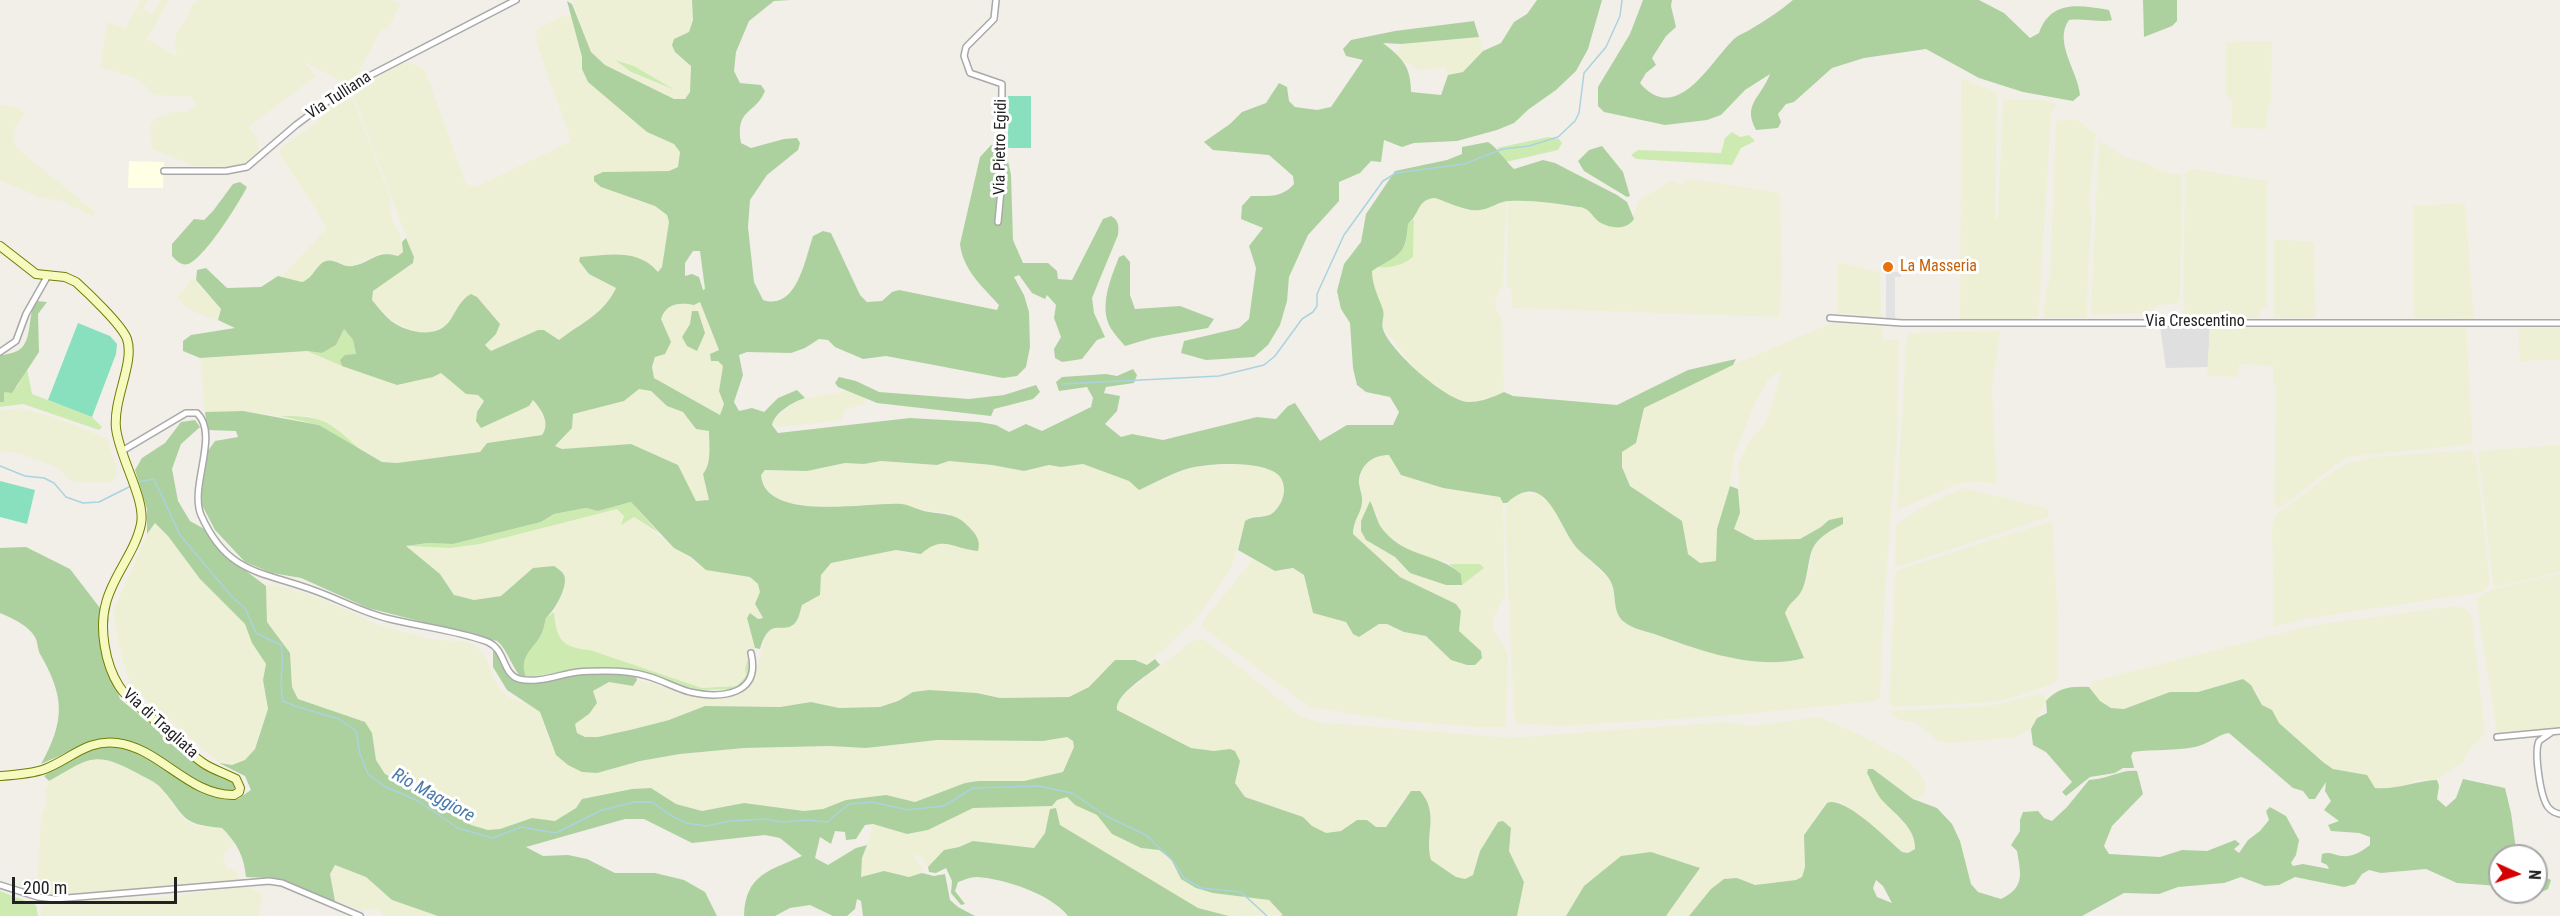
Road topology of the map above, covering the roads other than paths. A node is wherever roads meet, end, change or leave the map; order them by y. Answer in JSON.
{"nodes":[{"id":1,"x":516,"y":0,"type":"edge"},
{"id":2,"x":996,"y":0,"type":"edge"},
{"id":3,"x":164,"y":171,"type":"dead end"},
{"id":4,"x":998,"y":222,"type":"dead end"},
{"id":5,"x":0,"y":246,"type":"edge"},
{"id":6,"x":47,"y":277,"type":"junction"},
{"id":7,"x":1830,"y":318,"type":"dead end"},
{"id":8,"x":2560,"y":323,"type":"edge"},
{"id":9,"x":0,"y":352,"type":"edge"},
{"id":10,"x":122,"y":451,"type":"junction"},
{"id":11,"x":751,"y":653,"type":"dead end"},
{"id":12,"x":2560,"y":731,"type":"edge"},
{"id":13,"x":2552,"y":732,"type":"junction"},
{"id":14,"x":2497,"y":737,"type":"dead end"},
{"id":15,"x":0,"y":776,"type":"edge"},
{"id":16,"x":2560,"y":814,"type":"edge"},
{"id":17,"x":0,"y":885,"type":"edge"},
{"id":18,"x":360,"y":916,"type":"edge"}],
"edges":[{"from":1,"to":3,"type":"street","name":"Via Tulliana"},
{"from":2,"to":4,"type":"street","name":"Via Pietro Egidi"},
{"from":5,"to":6,"type":"street","name":"Via di Tragliata"},
{"from":6,"to":9,"type":"street"},
{"from":6,"to":10,"type":"street","name":"Via di Tragliata"},
{"from":7,"to":8,"type":"street","name":"Via Crescentino"},
{"from":10,"to":11,"type":"street"},
{"from":10,"to":15,"type":"street","name":"Via di Tragliata"},
{"from":12,"to":13,"type":"street"},
{"from":13,"to":14,"type":"street"},
{"from":13,"to":16,"type":"street"},
{"from":17,"to":18,"type":"street"}]}
